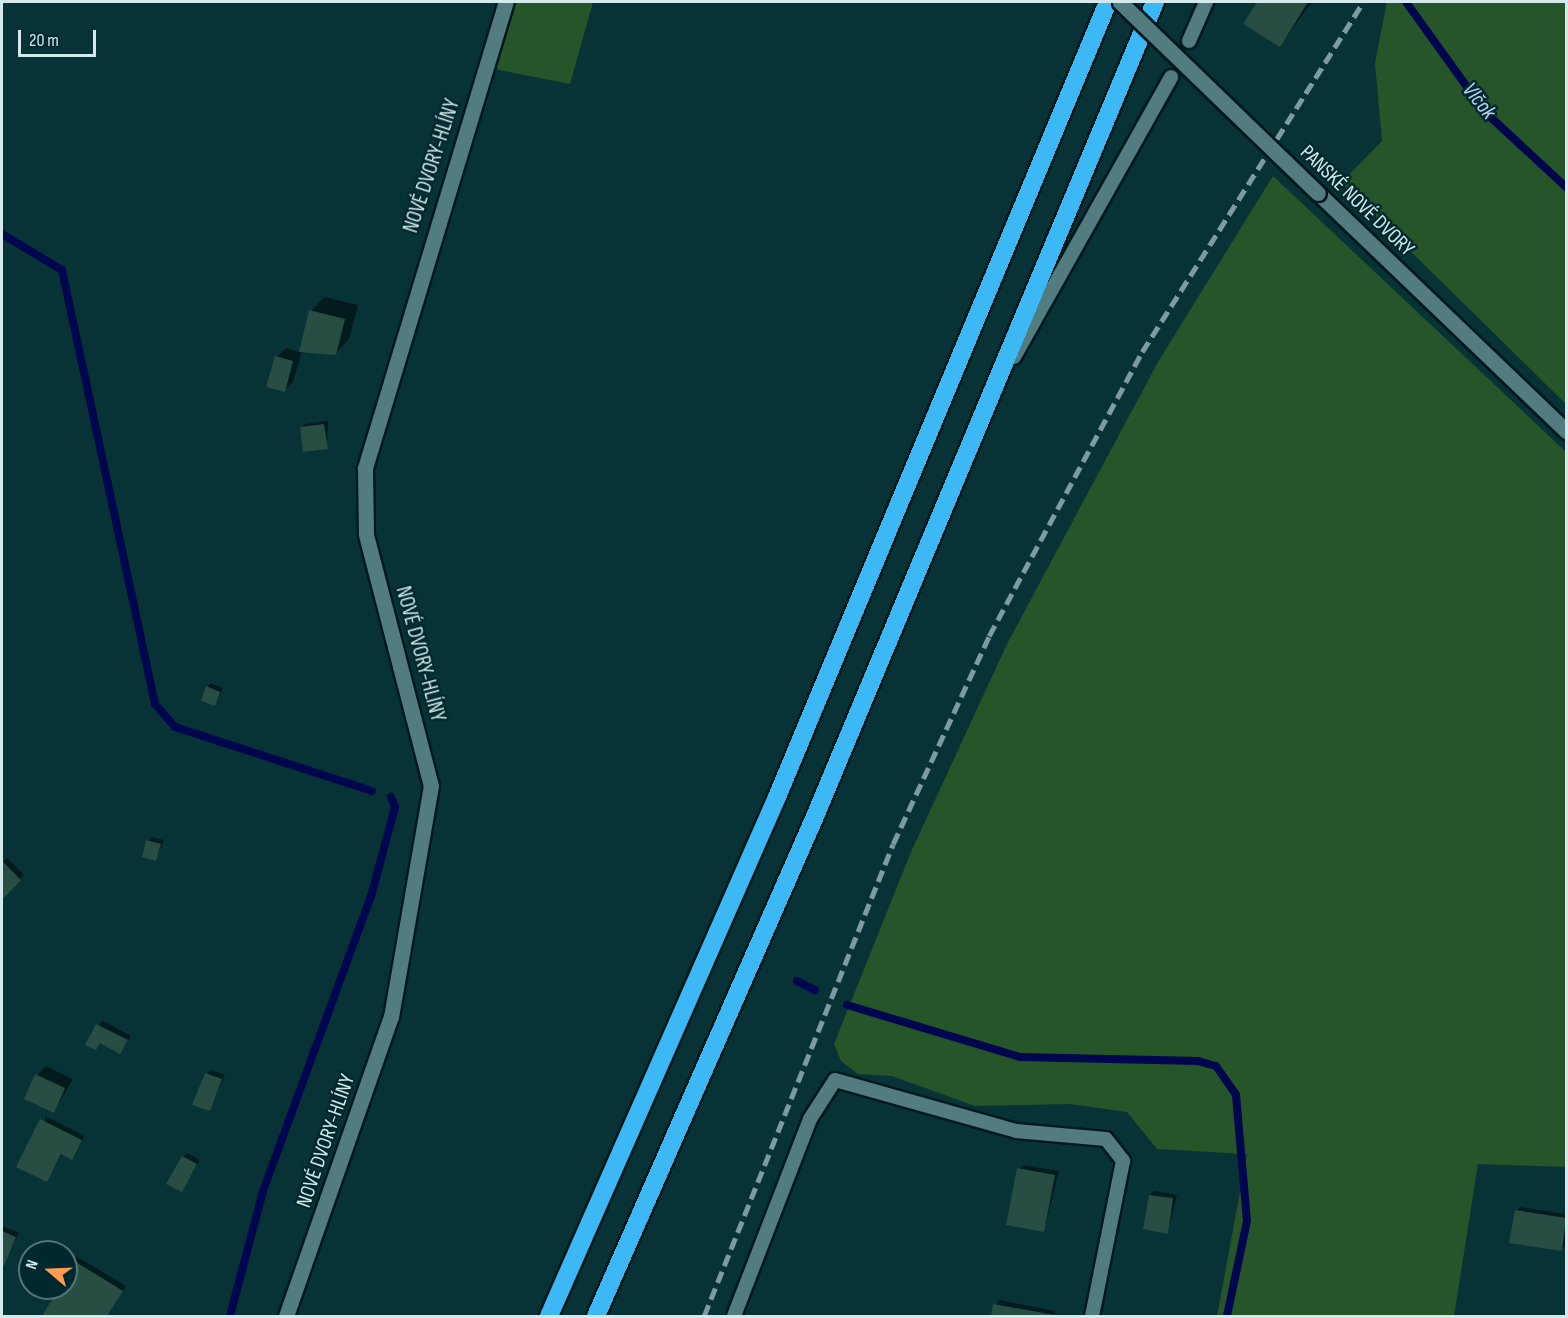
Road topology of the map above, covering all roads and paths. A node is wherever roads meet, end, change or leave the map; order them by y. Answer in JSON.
{"nodes":[{"id":1,"x":506,"y":2,"type":"edge"},
{"id":2,"x":1108,"y":2,"type":"edge"},
{"id":3,"x":1120,"y":2,"type":"edge"},
{"id":4,"x":1155,"y":2,"type":"edge"},
{"id":5,"x":1206,"y":2,"type":"edge"},
{"id":6,"x":1189,"y":41,"type":"dead end"},
{"id":7,"x":1171,"y":77,"type":"dead end"},
{"id":8,"x":1566,"y":431,"type":"edge"},
{"id":9,"x":972,"y":432,"type":"junction"},
{"id":10,"x":286,"y":1317,"type":"edge"},
{"id":11,"x":549,"y":1317,"type":"edge"},
{"id":12,"x":596,"y":1317,"type":"edge"},
{"id":13,"x":734,"y":1317,"type":"edge"},
{"id":14,"x":1092,"y":1317,"type":"edge"}],
"edges":[{"from":1,"to":10,"type":"street","name":"NOVÉ DVORY-HLÍNY"},
{"from":2,"to":11,"type":"highway"},
{"from":3,"to":8,"type":"street","name":"PANSKÉ NOVÉ DVORY","bridge":true},
{"from":4,"to":9,"type":"highway"},
{"from":5,"to":6,"type":"lane"},
{"from":7,"to":9,"type":"lane"},
{"from":9,"to":12,"type":"highway"},
{"from":13,"to":14,"type":"lane"}]}
